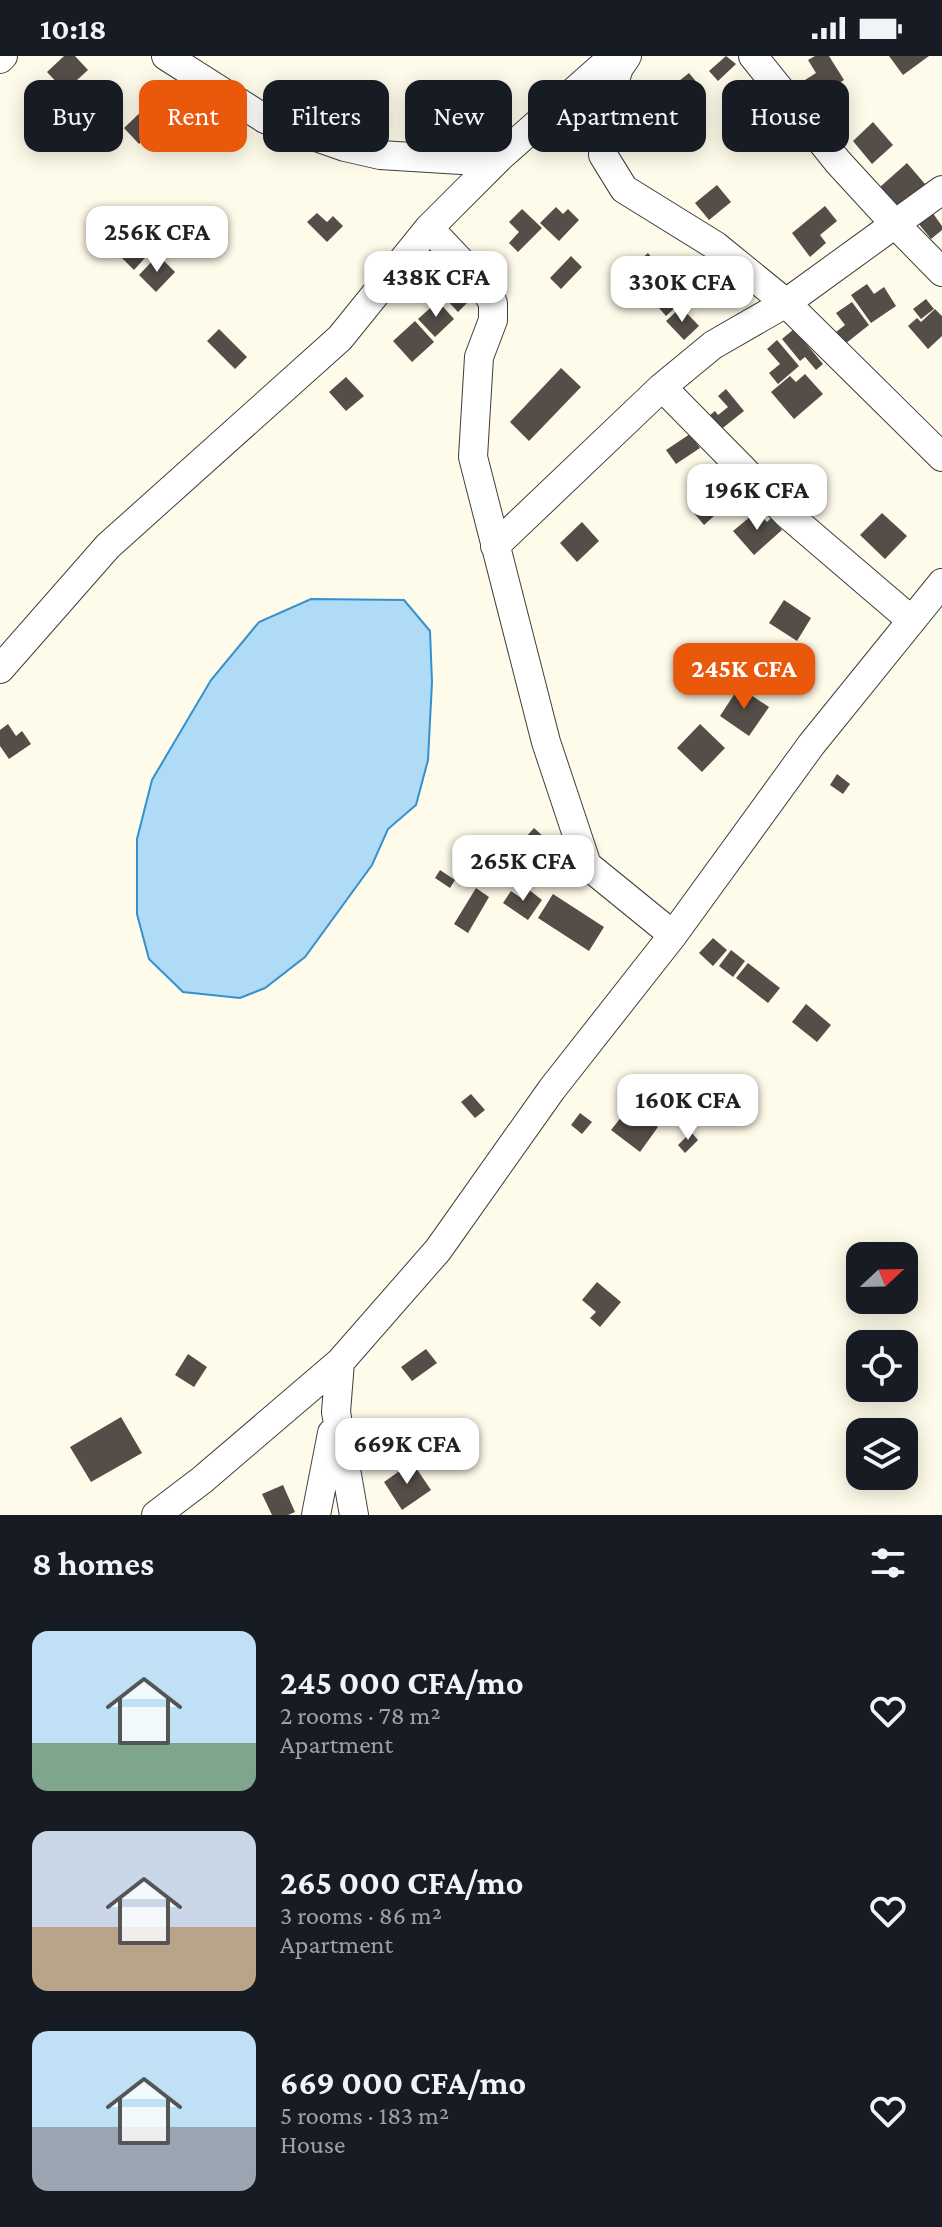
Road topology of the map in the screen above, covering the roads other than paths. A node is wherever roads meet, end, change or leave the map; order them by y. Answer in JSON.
{"nodes":[{"id":1,"x":166,"y":56,"type":"edge"},
{"id":2,"x":614,"y":56,"type":"edge"},
{"id":3,"x":627,"y":56,"type":"edge"},
{"id":4,"x":753,"y":56,"type":"edge"},
{"id":5,"x":501,"y":156,"type":"junction"},
{"id":6,"x":942,"y":190,"type":"edge"},
{"id":7,"x":895,"y":224,"type":"junction"},
{"id":8,"x":429,"y":228,"type":"junction"},
{"id":9,"x":942,"y":272,"type":"edge"},
{"id":10,"x":786,"y":303,"type":"junction"},
{"id":11,"x":662,"y":387,"type":"junction"},
{"id":12,"x":942,"y":457,"type":"edge"},
{"id":13,"x":495,"y":546,"type":"junction"},
{"id":14,"x":942,"y":583,"type":"edge"},
{"id":15,"x":911,"y":620,"type":"junction"},
{"id":16,"x":0,"y":669,"type":"edge"},
{"id":17,"x":673,"y":935,"type":"junction"},
{"id":18,"x":340,"y":1362,"type":"junction"},
{"id":19,"x":336,"y":1412,"type":"junction"},
{"id":20,"x":156,"y":1515,"type":"edge"},
{"id":21,"x":316,"y":1515,"type":"edge"},
{"id":22,"x":354,"y":1515,"type":"edge"}],
"edges":[{"from":1,"to":5,"type":"street"},
{"from":2,"to":5,"type":"street"},
{"from":3,"to":10,"type":"street"},
{"from":4,"to":7,"type":"street"},
{"from":5,"to":8,"type":"street"},
{"from":6,"to":7,"type":"street"},
{"from":7,"to":9,"type":"street"},
{"from":7,"to":10,"type":"street"},
{"from":8,"to":13,"type":"street"},
{"from":8,"to":16,"type":"street"},
{"from":10,"to":11,"type":"street"},
{"from":10,"to":12,"type":"street"},
{"from":11,"to":13,"type":"street"},
{"from":11,"to":15,"type":"street"},
{"from":13,"to":17,"type":"street"},
{"from":14,"to":15,"type":"street"},
{"from":15,"to":17,"type":"street"},
{"from":17,"to":18,"type":"street"},
{"from":18,"to":19,"type":"street"},
{"from":18,"to":20,"type":"street"},
{"from":19,"to":21,"type":"street"},
{"from":19,"to":22,"type":"street"}]}
